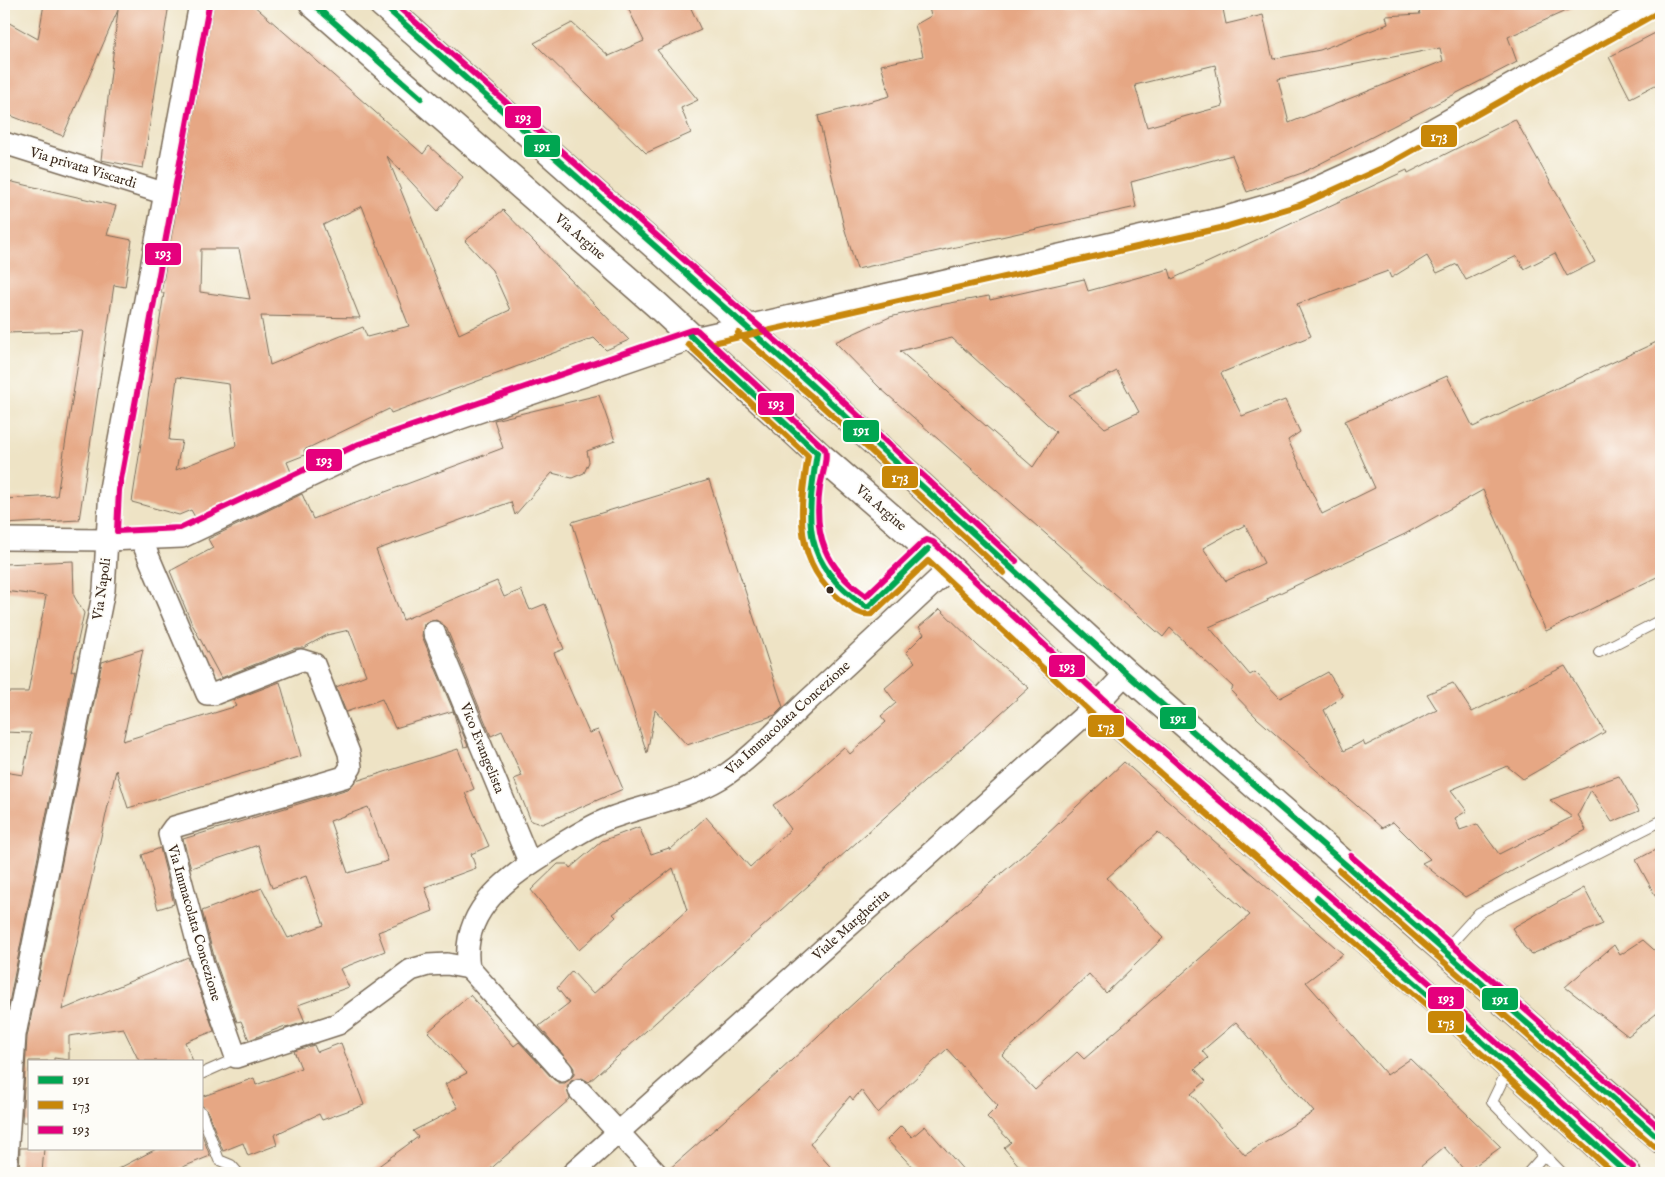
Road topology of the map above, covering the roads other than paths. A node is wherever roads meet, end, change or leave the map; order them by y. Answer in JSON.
{"nodes":[{"id":1,"x":200,"y":4,"type":"edge"},
{"id":2,"x":313,"y":4,"type":"edge"},
{"id":3,"x":382,"y":4,"type":"edge"},
{"id":4,"x":1655,"y":4,"type":"edge"},
{"id":5,"x":4,"y":143,"type":"edge"},
{"id":6,"x":163,"y":193,"type":"junction"},
{"id":7,"x":744,"y":326,"type":"junction"},
{"id":8,"x":694,"y":338,"type":"junction"},
{"id":9,"x":817,"y":454,"type":"junction"},
{"id":10,"x":4,"y":539,"type":"edge"},
{"id":11,"x":141,"y":539,"type":"junction"},
{"id":12,"x":108,"y":540,"type":"junction"},
{"id":13,"x":928,"y":549,"type":"junction"},
{"id":14,"x":950,"y":568,"type":"junction"},
{"id":15,"x":1661,"y":620,"type":"edge"},
{"id":16,"x":434,"y":632,"type":"dead end"},
{"id":17,"x":1599,"y":652,"type":"dead end"},
{"id":18,"x":1126,"y":672,"type":"junction"},
{"id":19,"x":1096,"y":705,"type":"junction"},
{"id":20,"x":1661,"y":821,"type":"edge"},
{"id":21,"x":530,"y":864,"type":"junction"},
{"id":22,"x":1445,"y":950,"type":"junction"},
{"id":23,"x":469,"y":968,"type":"junction"},
{"id":24,"x":238,"y":1058,"type":"junction"},
{"id":25,"x":1509,"y":1066,"type":"junction"},
{"id":26,"x":562,"y":1071,"type":"dead end"},
{"id":27,"x":202,"y":1074,"type":"edge"},
{"id":28,"x":579,"y":1090,"type":"dead end"},
{"id":29,"x":202,"y":1115,"type":"edge"},
{"id":30,"x":620,"y":1133,"type":"junction"},
{"id":31,"x":1661,"y":1140,"type":"edge"},
{"id":32,"x":1543,"y":1156,"type":"junction"},
{"id":33,"x":6,"y":1173,"type":"edge"},
{"id":34,"x":238,"y":1173,"type":"edge"},
{"id":35,"x":574,"y":1173,"type":"edge"},
{"id":36,"x":656,"y":1173,"type":"edge"},
{"id":37,"x":1528,"y":1173,"type":"edge"},
{"id":38,"x":1562,"y":1173,"type":"edge"},
{"id":39,"x":1627,"y":1173,"type":"edge"}],
"edges":[{"from":1,"to":6,"type":"street","name":"Via Napoli"},
{"from":2,"to":8,"type":"street","name":"Via Argine"},
{"from":3,"to":7,"type":"street"},
{"from":4,"to":7,"type":"street"},
{"from":5,"to":6,"type":"street","name":"Via privata Viscardi"},
{"from":6,"to":12,"type":"street","name":"Via Napoli"},
{"from":7,"to":8,"type":"street"},
{"from":7,"to":18,"type":"street"},
{"from":8,"to":9,"type":"street","name":"Via Argine"},
{"from":8,"to":11,"type":"street"},
{"from":9,"to":13,"type":"street","name":"Via Argine"},
{"from":9,"to":13,"type":"lane"},
{"from":10,"to":12,"type":"street"},
{"from":11,"to":12,"type":"street"},
{"from":11,"to":24,"type":"street","name":"Via Immacolata Concezione"},
{"from":12,"to":33,"type":"street","name":"Via Napoli"},
{"from":13,"to":14,"type":"street","name":"Via Argine"},
{"from":14,"to":19,"type":"street","name":"Via Argine"},
{"from":14,"to":21,"type":"street","name":"Via Immacolata Concezione"},
{"from":15,"to":17,"type":"lane"},
{"from":16,"to":21,"type":"street","name":"Vico Evangelista"},
{"from":18,"to":19,"type":"street","name":"Viale Margherita"},
{"from":18,"to":22,"type":"street"},
{"from":19,"to":25,"type":"street","name":"Via Argine"},
{"from":19,"to":30,"type":"street","name":"Viale Margherita"},
{"from":20,"to":22,"type":"lane"},
{"from":21,"to":23,"type":"street","name":"Via Immacolata Concezione"},
{"from":22,"to":31,"type":"street"},
{"from":23,"to":24,"type":"street"},
{"from":23,"to":26,"type":"street"},
{"from":24,"to":27,"type":"lane"},
{"from":25,"to":32,"type":"lane"},
{"from":25,"to":39,"type":"street","name":"Via Argine"},
{"from":28,"to":30,"type":"street"},
{"from":29,"to":34,"type":"lane"},
{"from":30,"to":35,"type":"street","name":"Viale Margherita"},
{"from":30,"to":36,"type":"street"},
{"from":32,"to":37,"type":"lane"},
{"from":32,"to":38,"type":"lane"}]}
